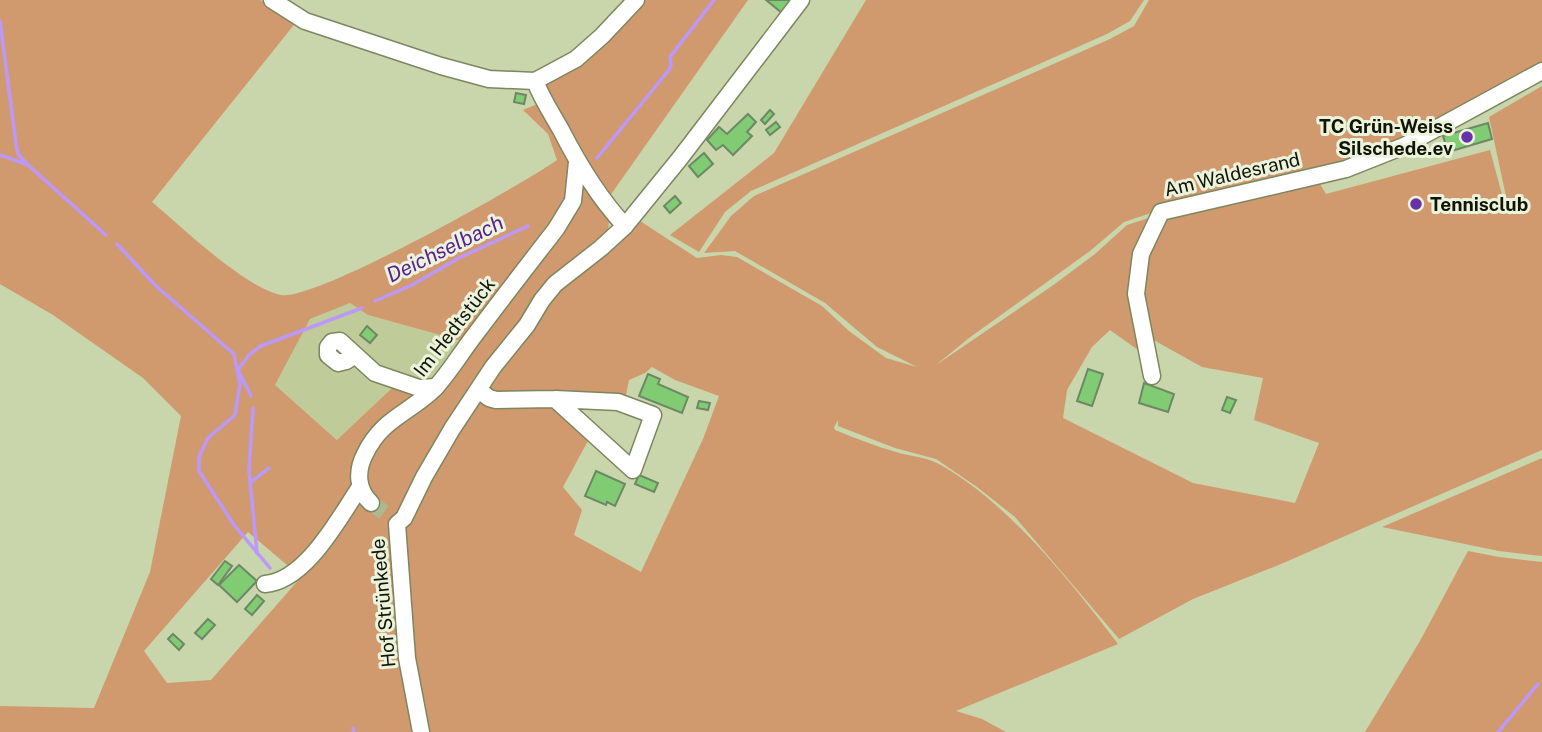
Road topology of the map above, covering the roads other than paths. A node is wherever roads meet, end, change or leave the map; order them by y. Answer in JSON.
{"nodes":[{"id":1,"x":272,"y":0,"type":"edge"},
{"id":2,"x":636,"y":0,"type":"edge"},
{"id":3,"x":801,"y":0,"type":"edge"},
{"id":4,"x":1542,"y":71,"type":"edge"},
{"id":5,"x":535,"y":81,"type":"junction"},
{"id":6,"x":577,"y":162,"type":"junction"},
{"id":7,"x":625,"y":226,"type":"junction"},
{"id":8,"x":355,"y":355,"type":"dead end"},
{"id":9,"x":1152,"y":376,"type":"dead end"},
{"id":10,"x":436,"y":387,"type":"junction"},
{"id":11,"x":479,"y":390,"type":"junction"},
{"id":12,"x":555,"y":399,"type":"junction"},
{"id":13,"x":360,"y":487,"type":"junction"},
{"id":14,"x":371,"y":503,"type":"tunnel mouth"},
{"id":15,"x":265,"y":584,"type":"dead end"},
{"id":16,"x":421,"y":732,"type":"edge"}],
"edges":[{"from":1,"to":5,"type":"street"},
{"from":2,"to":5,"type":"street"},
{"from":3,"to":7,"type":"street"},
{"from":4,"to":9,"type":"street","name":"Am Waldesrand"},
{"from":5,"to":6,"type":"street"},
{"from":6,"to":7,"type":"street"},
{"from":6,"to":10,"type":"street","name":"Im Hedtstück"},
{"from":7,"to":11,"type":"street"},
{"from":8,"to":10,"type":"street"},
{"from":10,"to":13,"type":"street","name":"Im Hedtstück"},
{"from":11,"to":12,"type":"street"},
{"from":11,"to":16,"type":"street","name":"Hof Strünkede"},
{"from":12,"to":12,"type":"street"},
{"from":13,"to":14,"type":"street"},
{"from":13,"to":15,"type":"street"}]}
